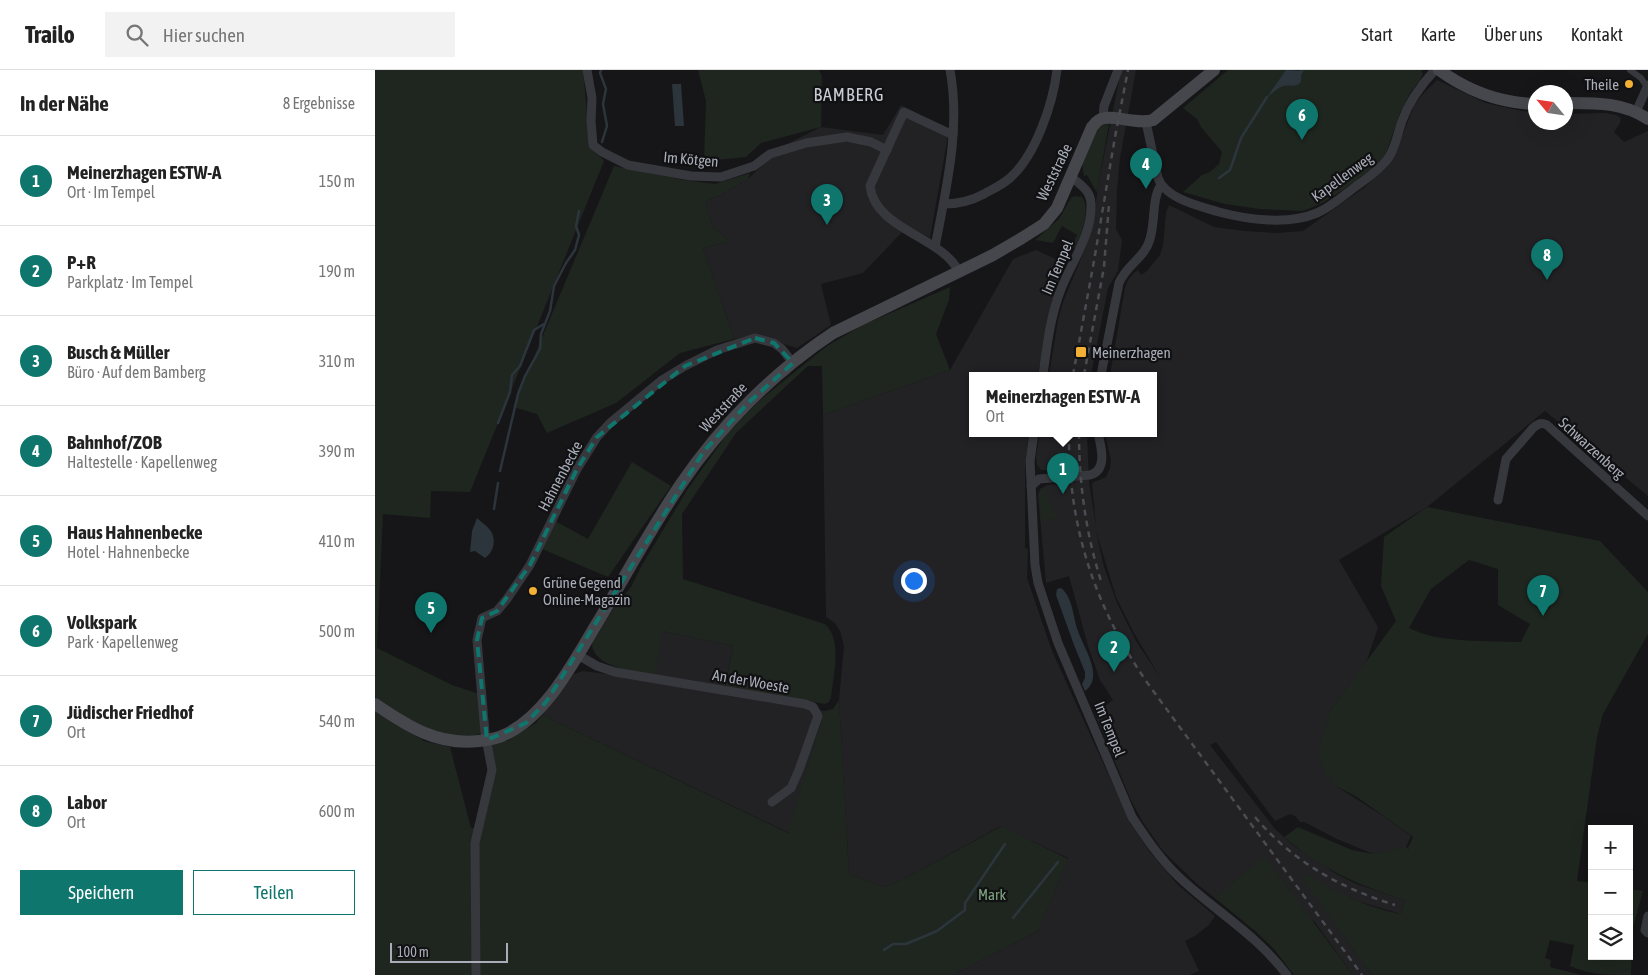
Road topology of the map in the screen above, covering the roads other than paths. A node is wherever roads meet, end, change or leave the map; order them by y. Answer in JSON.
{"nodes":[{"id":1,"x":587,"y":70,"type":"edge"},
{"id":2,"x":950,"y":70,"type":"edge"},
{"id":3,"x":1057,"y":70,"type":"edge"},
{"id":4,"x":1118,"y":70,"type":"edge"},
{"id":5,"x":1214,"y":70,"type":"edge"},
{"id":6,"x":1435,"y":70,"type":"edge"},
{"id":7,"x":1439,"y":70,"type":"edge"},
{"id":8,"x":1630,"y":70,"type":"edge"},
{"id":9,"x":1201,"y":74,"type":"edge"},
{"id":10,"x":1647,"y":86,"type":"edge"},
{"id":11,"x":1528,"y":103,"type":"edge"},
{"id":12,"x":1573,"y":103,"type":"edge"},
{"id":13,"x":1636,"y":112,"type":"junction"},
{"id":14,"x":1103,"y":118,"type":"junction"},
{"id":15,"x":1648,"y":119,"type":"edge"},
{"id":16,"x":1146,"y":122,"type":"junction"},
{"id":17,"x":953,"y":135,"type":"junction"},
{"id":18,"x":887,"y":150,"type":"junction"},
{"id":19,"x":1071,"y":178,"type":"junction"},
{"id":20,"x":1161,"y":185,"type":"junction"},
{"id":21,"x":943,"y":204,"type":"junction"},
{"id":22,"x":935,"y":247,"type":"junction"},
{"id":23,"x":959,"y":272,"type":"junction"},
{"id":24,"x":793,"y":363,"type":"junction"},
{"id":25,"x":1043,"y":372,"type":"edge"},
{"id":26,"x":1102,"y":372,"type":"edge"},
{"id":27,"x":1033,"y":437,"type":"edge"},
{"id":28,"x":1099,"y":437,"type":"edge"},
{"id":29,"x":1031,"y":486,"type":"junction"},
{"id":30,"x":1498,"y":500,"type":"dead end"},
{"id":31,"x":1648,"y":516,"type":"edge"},
{"id":32,"x":578,"y":655,"type":"junction"},
{"id":33,"x":375,"y":704,"type":"edge"},
{"id":34,"x":487,"y":740,"type":"junction"},
{"id":35,"x":772,"y":802,"type":"dead end"},
{"id":36,"x":1648,"y":916,"type":"edge"},
{"id":37,"x":1647,"y":932,"type":"edge"},
{"id":38,"x":477,"y":975,"type":"edge"},
{"id":39,"x":1287,"y":975,"type":"edge"}],
"edges":[{"from":1,"to":18,"type":"street","name":"Im Kötgen"},
{"from":2,"to":17,"type":"street"},
{"from":3,"to":21,"type":"street"},
{"from":4,"to":14,"type":"street"},
{"from":5,"to":9,"type":"main road"},
{"from":6,"to":20,"type":"street","name":"Kapellenweg"},
{"from":7,"to":11,"type":"main road"},
{"from":8,"to":10,"type":"street"},
{"from":9,"to":16,"type":"main road"},
{"from":10,"to":13,"type":"street"},
{"from":12,"to":13,"type":"main road"},
{"from":13,"to":15,"type":"main road"},
{"from":14,"to":16,"type":"main road"},
{"from":14,"to":19,"type":"main road","name":"Weststraße"},
{"from":16,"to":20,"type":"street"},
{"from":17,"to":18,"type":"street"},
{"from":17,"to":21,"type":"street"},
{"from":18,"to":22,"type":"street"},
{"from":19,"to":23,"type":"main road","name":"Weststraße"},
{"from":19,"to":25,"type":"street","name":"Im Tempel"},
{"from":20,"to":26,"type":"street"},
{"from":21,"to":22,"type":"street"},
{"from":22,"to":23,"type":"street"},
{"from":23,"to":24,"type":"main road","name":"Weststraße"},
{"from":24,"to":32,"type":"main road","name":"Weststraße"},
{"from":24,"to":34,"type":"street","name":"Hahnenbecke"},
{"from":27,"to":29,"type":"street","name":"Im Tempel"},
{"from":28,"to":29,"type":"street"},
{"from":29,"to":39,"type":"street","name":"Im Tempel"},
{"from":30,"to":31,"type":"street","name":"Schwarzenberg"},
{"from":32,"to":34,"type":"main road","name":"Weststraße"},
{"from":32,"to":35,"type":"street","name":"An der Woeste"},
{"from":33,"to":34,"type":"main road","name":"Weststraße"},
{"from":34,"to":38,"type":"street","name":"Hahnenbecke"},
{"from":36,"to":37,"type":"street"}]}
